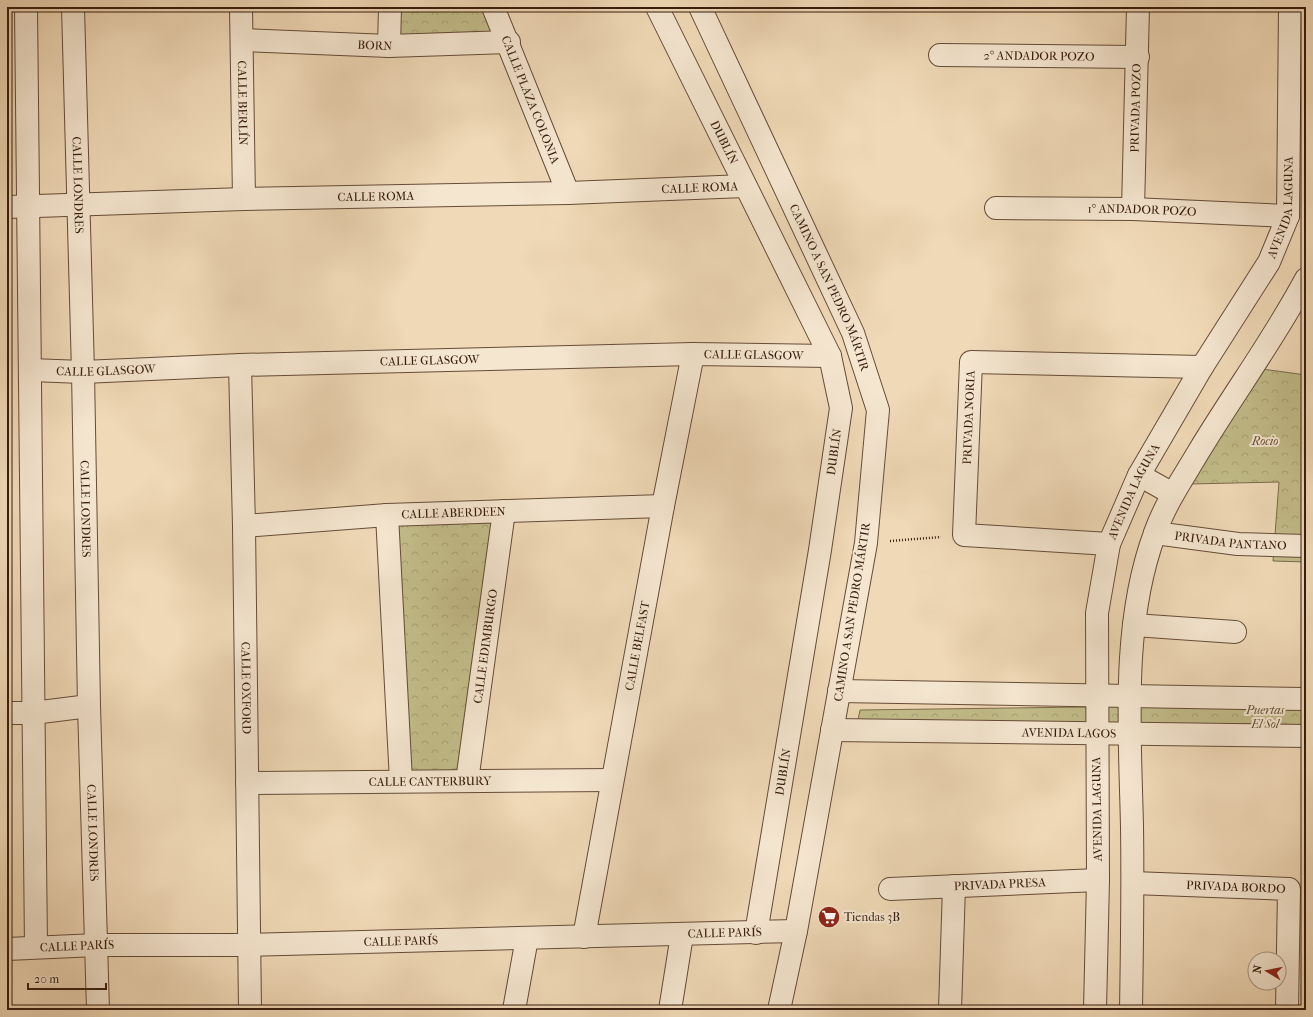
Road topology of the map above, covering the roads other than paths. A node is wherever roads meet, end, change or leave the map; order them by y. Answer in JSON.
{"nodes":[{"id":1,"x":26,"y":7,"type":"edge"},
{"id":2,"x":73,"y":7,"type":"edge"},
{"id":3,"x":241,"y":7,"type":"edge"},
{"id":4,"x":390,"y":7,"type":"edge"},
{"id":5,"x":493,"y":7,"type":"edge"},
{"id":6,"x":656,"y":7,"type":"edge"},
{"id":7,"x":700,"y":7,"type":"edge"},
{"id":8,"x":1138,"y":7,"type":"edge"},
{"id":9,"x":1290,"y":7,"type":"edge"},
{"id":10,"x":242,"y":40,"type":"junction"},
{"id":11,"x":509,"y":42,"type":"junction"},
{"id":12,"x":389,"y":46,"type":"junction"},
{"id":13,"x":940,"y":55,"type":"dead end"},
{"id":14,"x":1138,"y":57,"type":"junction"},
{"id":15,"x":745,"y":186,"type":"junction"},
{"id":16,"x":568,"y":193,"type":"junction"},
{"id":17,"x":244,"y":199,"type":"junction"},
{"id":18,"x":78,"y":204,"type":"junction"},
{"id":19,"x":17,"y":206,"type":"edge"},
{"id":20,"x":996,"y":208,"type":"dead end"},
{"id":21,"x":1133,"y":209,"type":"junction"},
{"id":22,"x":1288,"y":216,"type":"junction"},
{"id":23,"x":1306,"y":279,"type":"edge"},
{"id":24,"x":693,"y":354,"type":"junction"},
{"id":25,"x":830,"y":356,"type":"junction"},
{"id":26,"x":240,"y":366,"type":"junction"},
{"id":27,"x":1202,"y":367,"type":"junction"},
{"id":28,"x":30,"y":370,"type":"junction"},
{"id":29,"x":83,"y":372,"type":"junction"},
{"id":30,"x":1139,"y":475,"type":"junction"},
{"id":31,"x":1173,"y":494,"type":"junction"},
{"id":32,"x":663,"y":506,"type":"junction"},
{"id":33,"x":504,"y":511,"type":"junction"},
{"id":34,"x":387,"y":515,"type":"junction"},
{"id":35,"x":244,"y":526,"type":"junction"},
{"id":36,"x":1155,"y":533,"type":"junction"},
{"id":37,"x":1109,"y":544,"type":"junction"},
{"id":38,"x":1306,"y":546,"type":"edge"},
{"id":39,"x":1134,"y":625,"type":"junction"},
{"id":40,"x":1235,"y":632,"type":"dead end"},
{"id":41,"x":839,"y":692,"type":"junction"},
{"id":42,"x":1098,"y":695,"type":"junction"},
{"id":43,"x":1131,"y":696,"type":"junction"},
{"id":44,"x":1306,"y":699,"type":"edge"},
{"id":45,"x":89,"y":706,"type":"junction"},
{"id":46,"x":7,"y":713,"type":"edge"},
{"id":47,"x":33,"y":713,"type":"junction"},
{"id":48,"x":832,"y":730,"type":"junction"},
{"id":49,"x":1097,"y":733,"type":"junction"},
{"id":50,"x":1130,"y":733,"type":"junction"},
{"id":51,"x":1306,"y":736,"type":"edge"},
{"id":52,"x":467,"y":780,"type":"junction"},
{"id":53,"x":612,"y":780,"type":"junction"},
{"id":54,"x":401,"y":781,"type":"junction"},
{"id":55,"x":248,"y":783,"type":"junction"},
{"id":56,"x":1098,"y":880,"type":"junction"},
{"id":57,"x":1133,"y":883,"type":"junction"},
{"id":58,"x":954,"y":886,"type":"junction"},
{"id":59,"x":890,"y":889,"type":"dead end"},
{"id":60,"x":1297,"y":889,"type":"edge"},
{"id":61,"x":796,"y":931,"type":"junction"},
{"id":62,"x":756,"y":933,"type":"junction"},
{"id":63,"x":682,"y":935,"type":"junction"},
{"id":64,"x":584,"y":937,"type":"junction"},
{"id":65,"x":527,"y":938,"type":"junction"},
{"id":66,"x":97,"y":945,"type":"junction"},
{"id":67,"x":248,"y":945,"type":"junction"},
{"id":68,"x":36,"y":947,"type":"junction"},
{"id":69,"x":7,"y":949,"type":"edge"},
{"id":70,"x":98,"y":1010,"type":"edge"},
{"id":71,"x":250,"y":1010,"type":"edge"},
{"id":72,"x":514,"y":1010,"type":"edge"},
{"id":73,"x":670,"y":1010,"type":"edge"},
{"id":74,"x":779,"y":1010,"type":"edge"},
{"id":75,"x":950,"y":1010,"type":"edge"},
{"id":76,"x":1095,"y":1010,"type":"edge"},
{"id":77,"x":1131,"y":1010,"type":"edge"},
{"id":78,"x":1287,"y":1010,"type":"edge"}],
"edges":[{"from":1,"to":19,"type":"street"},
{"from":2,"to":18,"type":"street","name":"CALLE LONDRES"},
{"from":3,"to":10,"type":"street","name":"CALLE BERLÍN"},
{"from":4,"to":12,"type":"street"},
{"from":5,"to":11,"type":"street","name":"CALLE PLAZA COLONIA"},
{"from":6,"to":15,"type":"street","name":"DUBLÍN"},
{"from":7,"to":41,"type":"street","name":"CAMINO A SAN PEDRO MÁRTIR"},
{"from":8,"to":14,"type":"street","name":"PRIVADA POZO"},
{"from":9,"to":22,"type":"street","name":"AVENIDA LAGUNA"},
{"from":10,"to":12,"type":"street","name":"BORN"},
{"from":10,"to":17,"type":"street","name":"CALLE BERLÍN"},
{"from":11,"to":12,"type":"street","name":"BORN"},
{"from":11,"to":16,"type":"street","name":"CALLE PLAZA COLONIA"},
{"from":13,"to":14,"type":"street","name":"2° ANDADOR POZO"},
{"from":14,"to":21,"type":"street","name":"PRIVADA POZO"},
{"from":15,"to":16,"type":"street","name":"CALLE ROMA"},
{"from":15,"to":25,"type":"street","name":"DUBLÍN"},
{"from":16,"to":17,"type":"street","name":"CALLE ROMA"},
{"from":17,"to":18,"type":"street","name":"CALLE ROMA"},
{"from":18,"to":19,"type":"street","name":"CALLE ROMA"},
{"from":18,"to":29,"type":"street","name":"CALLE LONDRES"},
{"from":19,"to":28,"type":"street"},
{"from":20,"to":21,"type":"street","name":"1° ANDADOR POZO"},
{"from":21,"to":22,"type":"street","name":"1° ANDADOR POZO"},
{"from":22,"to":27,"type":"street","name":"AVENIDA LAGUNA"},
{"from":23,"to":31,"type":"street"},
{"from":24,"to":25,"type":"street","name":"CALLE GLASGOW"},
{"from":24,"to":26,"type":"street","name":"CALLE GLASGOW"},
{"from":24,"to":32,"type":"street","name":"CALLE BELFAST"},
{"from":25,"to":62,"type":"street","name":"DUBLÍN"},
{"from":26,"to":29,"type":"street","name":"CALLE GLASGOW"},
{"from":26,"to":35,"type":"street","name":"CALLE OXFORD"},
{"from":27,"to":30,"type":"street","name":"AVENIDA LAGUNA"},
{"from":27,"to":37,"type":"street","name":"PRIVADA NORIA"},
{"from":28,"to":29,"type":"street","name":"CALLE GLASGOW"},
{"from":28,"to":47,"type":"street"},
{"from":29,"to":45,"type":"street","name":"CALLE LONDRES"},
{"from":30,"to":31,"type":"street"},
{"from":30,"to":37,"type":"street","name":"AVENIDA LAGUNA"},
{"from":31,"to":36,"type":"street"},
{"from":32,"to":33,"type":"street","name":"CALLE ABERDEEN"},
{"from":32,"to":53,"type":"street","name":"CALLE BELFAST"},
{"from":33,"to":34,"type":"street","name":"CALLE ABERDEEN"},
{"from":33,"to":52,"type":"street","name":"CALLE EDIMBURGO"},
{"from":34,"to":35,"type":"street","name":"CALLE ABERDEEN"},
{"from":34,"to":54,"type":"street"},
{"from":35,"to":55,"type":"street","name":"CALLE OXFORD"},
{"from":36,"to":38,"type":"street","name":"PRIVADA PANTANO"},
{"from":36,"to":39,"type":"street"},
{"from":37,"to":42,"type":"street","name":"AVENIDA LAGUNA"},
{"from":39,"to":40,"type":"street"},
{"from":39,"to":43,"type":"street"},
{"from":41,"to":42,"type":"street"},
{"from":41,"to":48,"type":"street","name":"CAMINO A SAN PEDRO MÁRTIR"},
{"from":42,"to":43,"type":"street"},
{"from":42,"to":49,"type":"street","name":"AVENIDA LAGUNA"},
{"from":43,"to":44,"type":"street"},
{"from":43,"to":50,"type":"street"},
{"from":45,"to":47,"type":"street"},
{"from":45,"to":66,"type":"street","name":"CALLE LONDRES"},
{"from":46,"to":47,"type":"street"},
{"from":47,"to":68,"type":"street"},
{"from":48,"to":49,"type":"street","name":"AVENIDA LAGOS"},
{"from":48,"to":61,"type":"street","name":"CAMINO A SAN PEDRO MÁRTIR"},
{"from":49,"to":50,"type":"street","name":"AVENIDA LAGOS"},
{"from":49,"to":56,"type":"street","name":"AVENIDA LAGUNA"},
{"from":50,"to":51,"type":"street","name":"AVENIDA LAGOS"},
{"from":50,"to":57,"type":"street"},
{"from":52,"to":53,"type":"street","name":"CALLE CANTERBURY"},
{"from":52,"to":54,"type":"street","name":"CALLE CANTERBURY"},
{"from":53,"to":64,"type":"street","name":"CALLE BELFAST"},
{"from":54,"to":55,"type":"street","name":"CALLE CANTERBURY"},
{"from":55,"to":67,"type":"street","name":"CALLE OXFORD"},
{"from":56,"to":58,"type":"street","name":"PRIVADA PRESA"},
{"from":56,"to":76,"type":"street","name":"AVENIDA LAGUNA"},
{"from":57,"to":60,"type":"street","name":"PRIVADA BORDO"},
{"from":57,"to":77,"type":"street"},
{"from":58,"to":59,"type":"street"},
{"from":58,"to":75,"type":"street","name":"PRIVADA PRESA"},
{"from":60,"to":78,"type":"street","name":"PRIVADA BORDO"},
{"from":61,"to":62,"type":"street","name":"CALLE PARÍS"},
{"from":61,"to":74,"type":"street","name":"CAMINO A SAN PEDRO MÁRTIR"},
{"from":62,"to":63,"type":"street","name":"CALLE PARÍS"},
{"from":63,"to":64,"type":"street","name":"CALLE PARÍS"},
{"from":63,"to":73,"type":"street"},
{"from":64,"to":65,"type":"street","name":"CALLE PARÍS"},
{"from":65,"to":67,"type":"street","name":"CALLE PARÍS"},
{"from":65,"to":72,"type":"street"},
{"from":66,"to":67,"type":"street","name":"CALLE PARÍS"},
{"from":66,"to":68,"type":"street","name":"CALLE PARÍS"},
{"from":66,"to":70,"type":"street","name":"CALLE LONDRES"},
{"from":67,"to":71,"type":"street","name":"CALLE OXFORD"},
{"from":68,"to":69,"type":"street","name":"CALLE PARÍS"}]}
